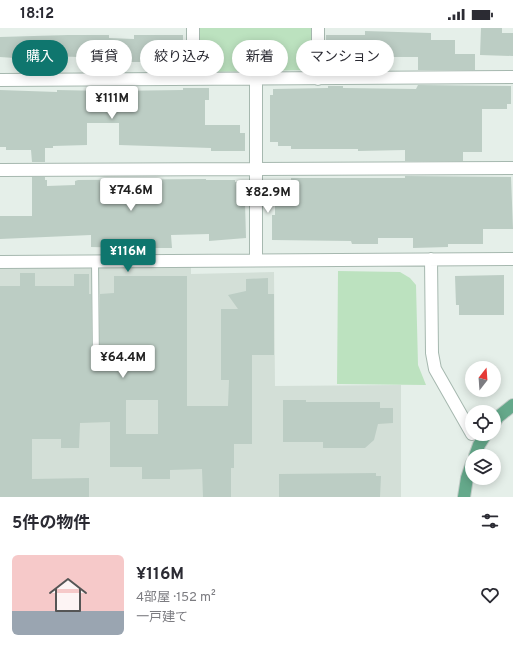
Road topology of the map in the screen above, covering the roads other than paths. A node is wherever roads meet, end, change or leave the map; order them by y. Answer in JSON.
{"nodes":[{"id":1,"x":193,"y":28,"type":"edge"},
{"id":2,"x":318,"y":28,"type":"edge"},
{"id":3,"x":513,"y":77,"type":"edge"},
{"id":4,"x":193,"y":79,"type":"junction"},
{"id":5,"x":256,"y":79,"type":"junction"},
{"id":6,"x":318,"y":79,"type":"junction"},
{"id":7,"x":0,"y":80,"type":"edge"},
{"id":8,"x":513,"y":168,"type":"edge"},
{"id":9,"x":256,"y":169,"type":"junction"},
{"id":10,"x":0,"y":170,"type":"edge"},
{"id":11,"x":431,"y":259,"type":"junction"},
{"id":12,"x":513,"y":259,"type":"edge"},
{"id":13,"x":256,"y":260,"type":"junction"},
{"id":14,"x":95,"y":261,"type":"junction"},
{"id":15,"x":0,"y":262,"type":"edge"},
{"id":16,"x":96,"y":366,"type":"dead end"},
{"id":17,"x":513,"y":405,"type":"edge"},
{"id":18,"x":501,"y":415,"type":"edge"},
{"id":19,"x":465,"y":422,"type":"edge"},
{"id":20,"x":466,"y":485,"type":"edge"},
{"id":21,"x":464,"y":497,"type":"edge"}],
"edges":[{"from":1,"to":4,"type":"street"},
{"from":2,"to":6,"type":"street"},
{"from":3,"to":6,"type":"street"},
{"from":4,"to":5,"type":"street"},
{"from":4,"to":7,"type":"street"},
{"from":5,"to":6,"type":"street"},
{"from":5,"to":9,"type":"street"},
{"from":8,"to":9,"type":"street"},
{"from":9,"to":10,"type":"street"},
{"from":9,"to":13,"type":"street"},
{"from":11,"to":12,"type":"street"},
{"from":11,"to":13,"type":"street"},
{"from":11,"to":19,"type":"street"},
{"from":13,"to":14,"type":"street"},
{"from":14,"to":15,"type":"street"},
{"from":14,"to":16,"type":"lane"},
{"from":17,"to":18,"type":"main road"},
{"from":20,"to":21,"type":"main road"}]}
